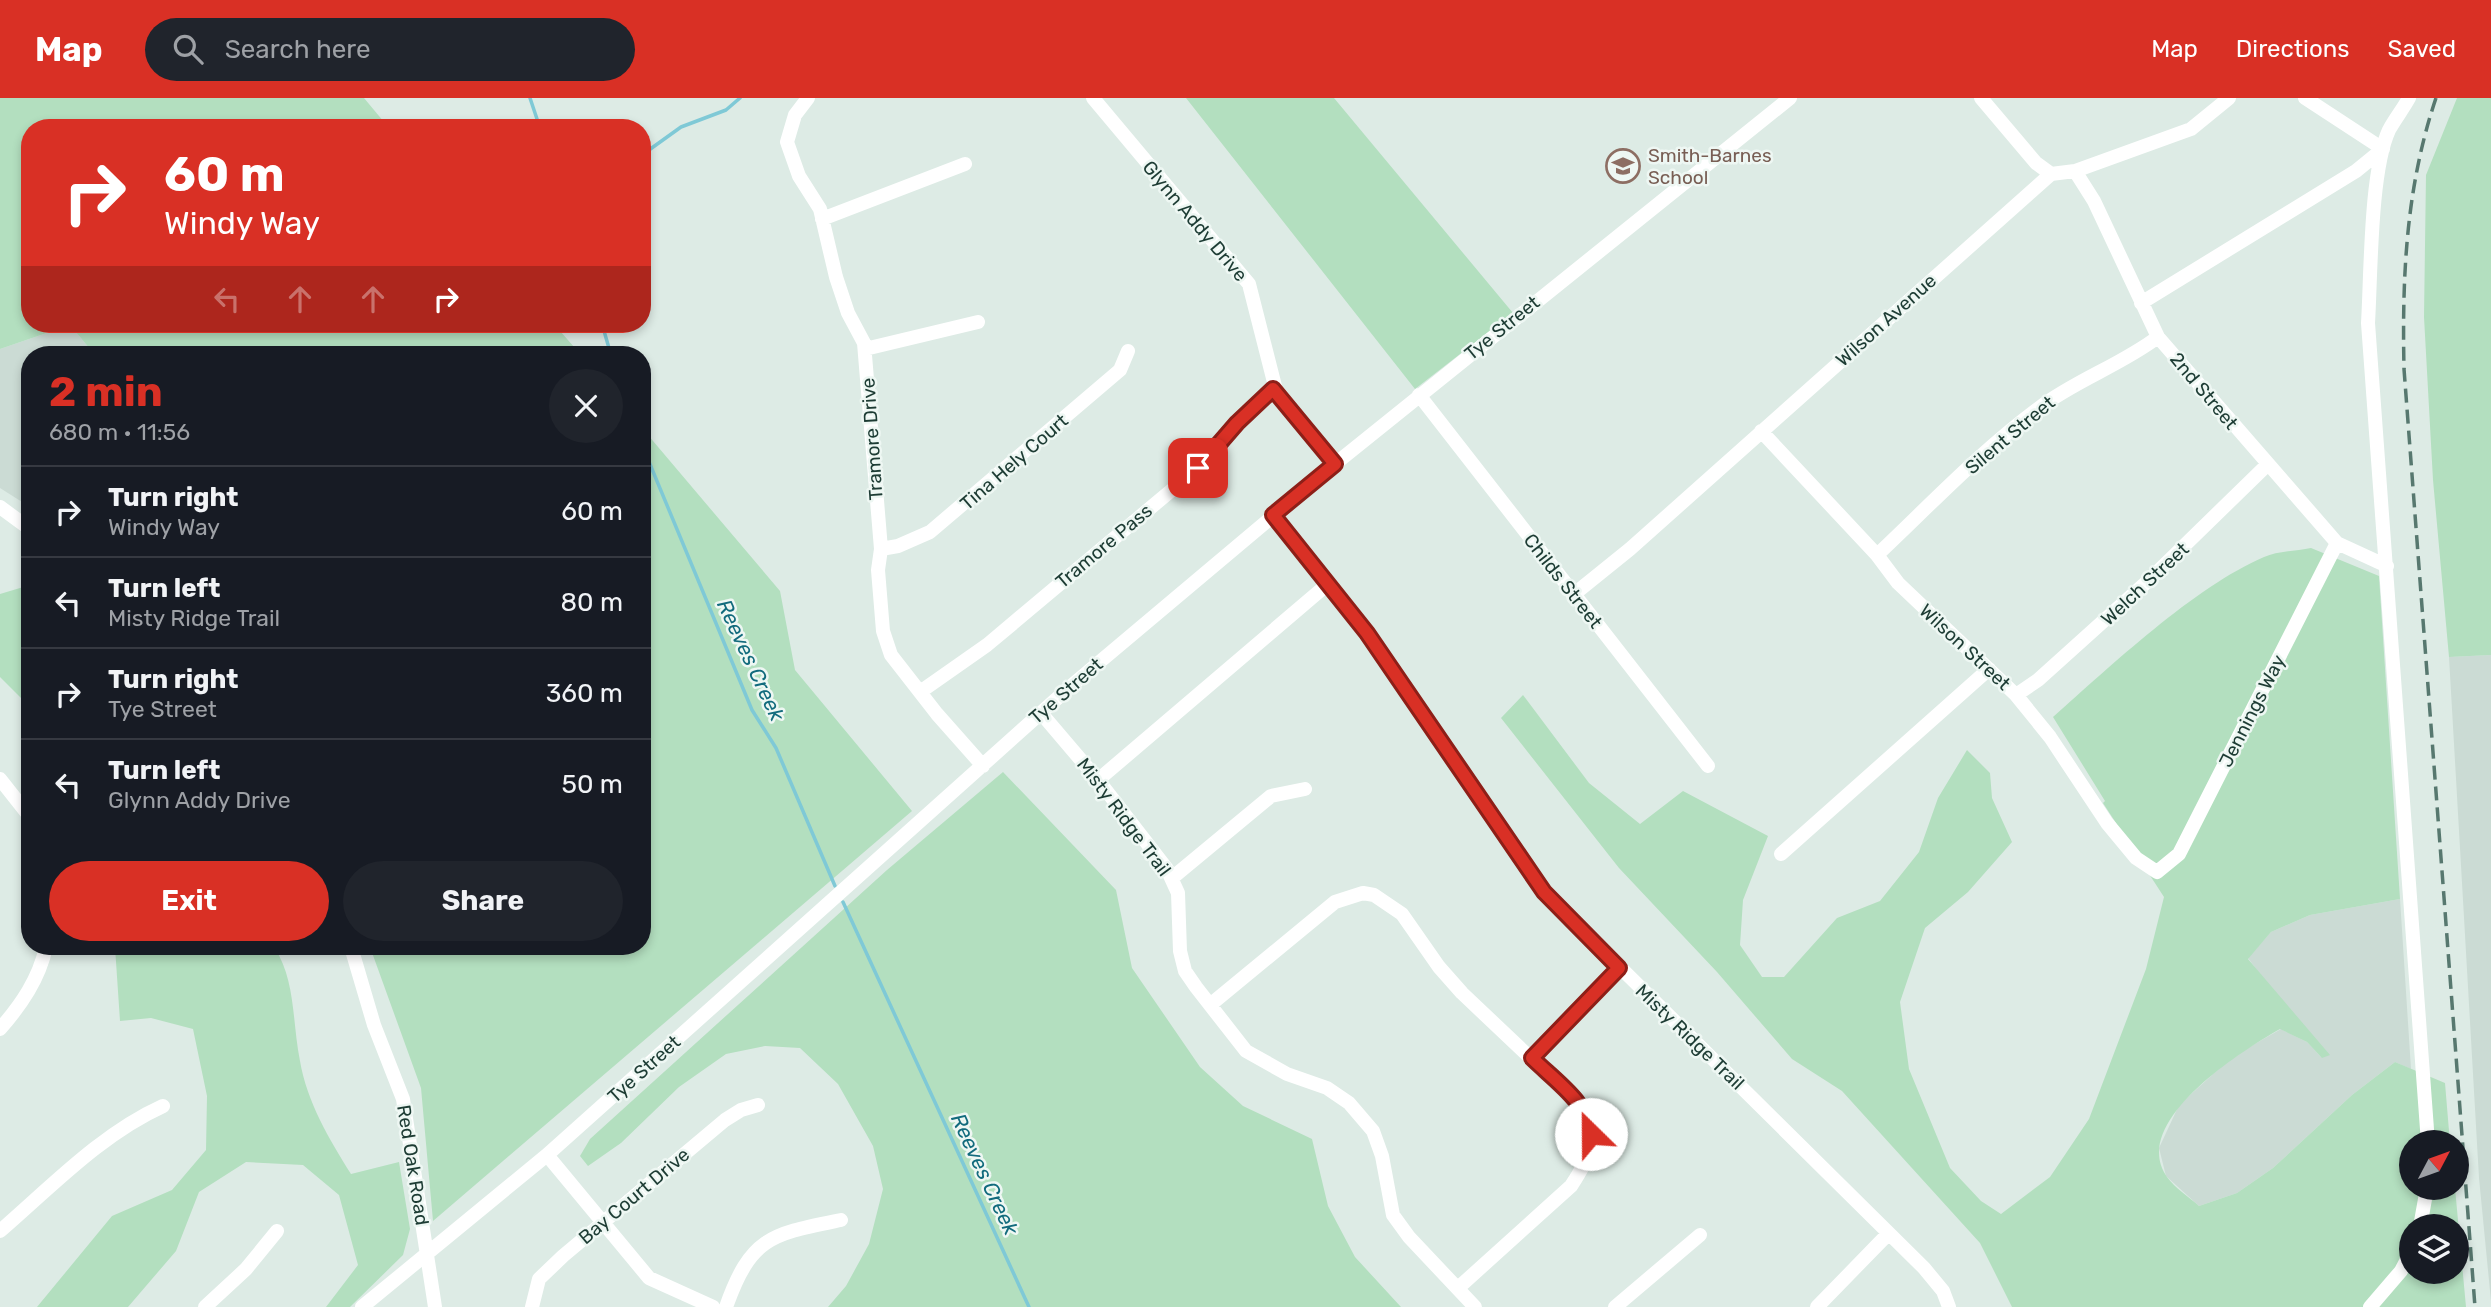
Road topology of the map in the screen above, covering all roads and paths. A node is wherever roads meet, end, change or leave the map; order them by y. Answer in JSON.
{"nodes":[{"id":1,"x":808,"y":98,"type":"edge"},
{"id":2,"x":1093,"y":98,"type":"edge"},
{"id":3,"x":1790,"y":98,"type":"edge"},
{"id":4,"x":1981,"y":98,"type":"edge"},
{"id":5,"x":2230,"y":98,"type":"edge"},
{"id":6,"x":2305,"y":98,"type":"edge"},
{"id":7,"x":2409,"y":98,"type":"edge"},
{"id":8,"x":2383,"y":149,"type":"junction"},
{"id":9,"x":965,"y":164,"type":"dead end"},
{"id":10,"x":2075,"y":171,"type":"junction"},
{"id":11,"x":2051,"y":174,"type":"junction"},
{"id":12,"x":822,"y":219,"type":"junction"},
{"id":13,"x":2141,"y":303,"type":"junction"},
{"id":14,"x":978,"y":321,"type":"dead end"},
{"id":15,"x":2158,"y":337,"type":"junction"},
{"id":16,"x":864,"y":349,"type":"junction"},
{"id":17,"x":1128,"y":351,"type":"dead end"},
{"id":18,"x":1276,"y":390,"type":"junction"},
{"id":19,"x":1419,"y":395,"type":"junction"},
{"id":20,"x":1761,"y":431,"type":"junction"},
{"id":21,"x":1335,"y":464,"type":"junction"},
{"id":22,"x":2267,"y":465,"type":"junction"},
{"id":23,"x":0,"y":507,"type":"edge"},
{"id":24,"x":1273,"y":515,"type":"junction"},
{"id":25,"x":21,"y":522,"type":"edge"},
{"id":26,"x":2337,"y":543,"type":"junction"},
{"id":27,"x":881,"y":549,"type":"junction"},
{"id":28,"x":1877,"y":555,"type":"junction"},
{"id":29,"x":2387,"y":566,"type":"junction"},
{"id":30,"x":1329,"y":583,"type":"junction"},
{"id":31,"x":1573,"y":595,"type":"junction"},
{"id":32,"x":1989,"y":669,"type":"junction"},
{"id":33,"x":920,"y":692,"type":"junction"},
{"id":34,"x":2016,"y":695,"type":"junction"},
{"id":35,"x":1041,"y":713,"type":"junction"},
{"id":36,"x":983,"y":765,"type":"junction"},
{"id":37,"x":1708,"y":766,"type":"dead end"},
{"id":38,"x":0,"y":779,"type":"edge"},
{"id":39,"x":1098,"y":780,"type":"junction"},
{"id":40,"x":1306,"y":789,"type":"dead end"},
{"id":41,"x":21,"y":806,"type":"edge"},
{"id":42,"x":1781,"y":854,"type":"dead end"},
{"id":43,"x":2157,"y":872,"type":"joint"},
{"id":44,"x":1171,"y":878,"type":"junction"},
{"id":45,"x":43,"y":955,"type":"edge"},
{"id":46,"x":353,"y":955,"type":"edge"},
{"id":47,"x":1619,"y":968,"type":"junction"},
{"id":48,"x":1210,"y":1005,"type":"junction"},
{"id":49,"x":0,"y":1029,"type":"edge"},
{"id":50,"x":1532,"y":1058,"type":"junction"},
{"id":51,"x":758,"y":1105,"type":"dead end"},
{"id":52,"x":163,"y":1106,"type":"dead end"},
{"id":53,"x":2427,"y":1130,"type":"edge"},
{"id":54,"x":547,"y":1155,"type":"junction"},
{"id":55,"x":841,"y":1220,"type":"dead end"},
{"id":56,"x":602,"y":1223,"type":"junction"},
{"id":57,"x":0,"y":1231,"type":"edge"},
{"id":58,"x":277,"y":1231,"type":"dead end"},
{"id":59,"x":1888,"y":1234,"type":"junction"},
{"id":60,"x":1700,"y":1235,"type":"dead end"},
{"id":61,"x":428,"y":1254,"type":"junction"},
{"id":62,"x":2399,"y":1274,"type":"edge"},
{"id":63,"x":1458,"y":1288,"type":"junction"},
{"id":64,"x":205,"y":1307,"type":"edge"},
{"id":65,"x":362,"y":1307,"type":"edge"},
{"id":66,"x":435,"y":1307,"type":"edge"},
{"id":67,"x":532,"y":1307,"type":"edge"},
{"id":68,"x":713,"y":1307,"type":"edge"},
{"id":69,"x":726,"y":1307,"type":"edge"},
{"id":70,"x":1475,"y":1307,"type":"edge"},
{"id":71,"x":1615,"y":1307,"type":"edge"},
{"id":72,"x":1817,"y":1307,"type":"edge"},
{"id":73,"x":1949,"y":1307,"type":"edge"},
{"id":74,"x":2370,"y":1307,"type":"edge"}],
"edges":[{"from":1,"to":12,"type":"street","name":"Tramore Drive"},
{"from":2,"to":18,"type":"street","name":"Glynn Addy Drive"},
{"from":3,"to":19,"type":"street","name":"Tye Street"},
{"from":4,"to":11,"type":"street"},
{"from":5,"to":10,"type":"street"},
{"from":6,"to":8,"type":"street"},
{"from":7,"to":8,"type":"street"},
{"from":8,"to":13,"type":"street"},
{"from":8,"to":29,"type":"street"},
{"from":9,"to":12,"type":"street"},
{"from":10,"to":11,"type":"street"},
{"from":10,"to":13,"type":"street","name":"2nd Street"},
{"from":11,"to":20,"type":"street","name":"Wilson Avenue"},
{"from":12,"to":16,"type":"street","name":"Tramore Drive"},
{"from":13,"to":15,"type":"street","name":"2nd Street"},
{"from":14,"to":16,"type":"street"},
{"from":15,"to":22,"type":"street","name":"2nd Street"},
{"from":15,"to":28,"type":"street","name":"Silent Street"},
{"from":16,"to":27,"type":"street","name":"Tramore Drive"},
{"from":17,"to":27,"type":"street","name":"Tina Hely Court"},
{"from":18,"to":21,"type":"street","name":"Glynn Addy Drive"},
{"from":18,"to":33,"type":"street","name":"Tramore Pass"},
{"from":19,"to":21,"type":"street","name":"Tye Street"},
{"from":19,"to":31,"type":"street","name":"Childs Street"},
{"from":20,"to":28,"type":"street","name":"Wilson Street"},
{"from":20,"to":31,"type":"street","name":"Wilson Avenue"},
{"from":21,"to":24,"type":"street","name":"Tye Street"},
{"from":22,"to":26,"type":"street","name":"2nd Street"},
{"from":22,"to":34,"type":"street","name":"Welch Street"},
{"from":23,"to":25,"type":"street"},
{"from":24,"to":30,"type":"street","name":"Misty Ridge Trail"},
{"from":24,"to":35,"type":"street","name":"Tye Street"},
{"from":26,"to":29,"type":"street","name":"2nd Street"},
{"from":26,"to":43,"type":"street","name":"Jennings Way"},
{"from":27,"to":33,"type":"street","name":"Tramore Drive"},
{"from":28,"to":32,"type":"street","name":"Wilson Street"},
{"from":29,"to":53,"type":"street"},
{"from":30,"to":39,"type":"street"},
{"from":30,"to":47,"type":"street","name":"Misty Ridge Trail"},
{"from":31,"to":37,"type":"street","name":"Childs Street"},
{"from":32,"to":34,"type":"street","name":"Wilson Street"},
{"from":32,"to":42,"type":"street"},
{"from":33,"to":36,"type":"street","name":"Tramore Drive"},
{"from":34,"to":43,"type":"street","name":"Wilson Street"},
{"from":35,"to":36,"type":"street","name":"Tye Street"},
{"from":35,"to":39,"type":"street","name":"Misty Ridge Trail"},
{"from":36,"to":54,"type":"street","name":"Tye Street"},
{"from":38,"to":41,"type":"street"},
{"from":39,"to":44,"type":"street","name":"Misty Ridge Trail"},
{"from":40,"to":44,"type":"street"},
{"from":44,"to":48,"type":"street","name":"Misty Ridge Trail"},
{"from":45,"to":49,"type":"street"},
{"from":46,"to":61,"type":"street","name":"Red Oak Road"},
{"from":47,"to":50,"type":"street"},
{"from":47,"to":59,"type":"street","name":"Misty Ridge Trail"},
{"from":48,"to":50,"type":"street"},
{"from":48,"to":63,"type":"street","name":"Misty Ridge Trail"},
{"from":50,"to":63,"type":"street"},
{"from":51,"to":56,"type":"street","name":"Bay Court Drive"},
{"from":52,"to":57,"type":"street"},
{"from":54,"to":56,"type":"street"},
{"from":54,"to":61,"type":"street","name":"Tye Street"},
{"from":55,"to":69,"type":"street"},
{"from":56,"to":67,"type":"street","name":"Bay Court Drive"},
{"from":56,"to":68,"type":"street"},
{"from":58,"to":64,"type":"street"},
{"from":59,"to":72,"type":"street"},
{"from":59,"to":73,"type":"street","name":"Misty Ridge Trail"},
{"from":60,"to":71,"type":"street"},
{"from":61,"to":65,"type":"street","name":"Tye Street"},
{"from":61,"to":66,"type":"street","name":"Red Oak Road"},
{"from":62,"to":74,"type":"street"},
{"from":63,"to":70,"type":"street","name":"Misty Ridge Trail"}]}
